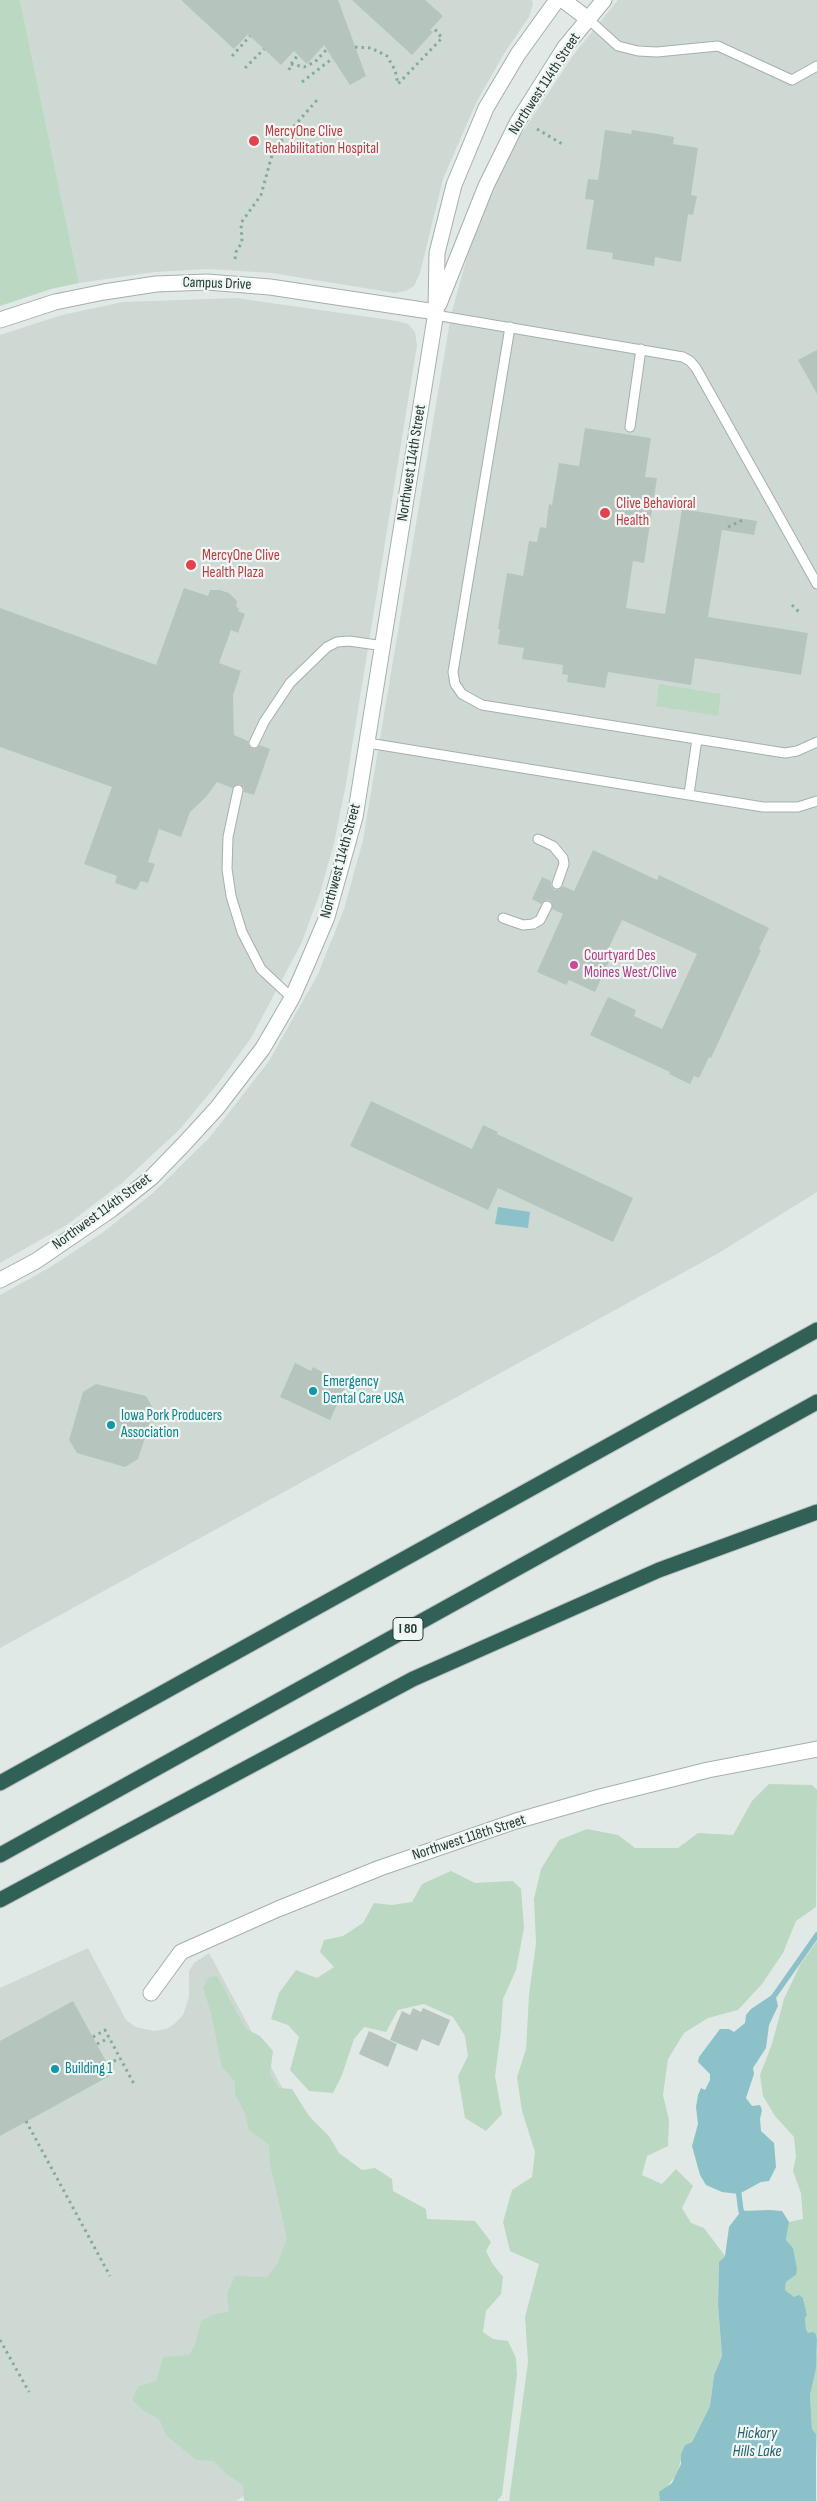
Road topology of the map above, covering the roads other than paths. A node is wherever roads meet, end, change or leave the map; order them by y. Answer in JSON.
{"nodes":[{"id":1,"x":557,"y":0,"type":"edge"},
{"id":2,"x":563,"y":0,"type":"edge"},
{"id":3,"x":604,"y":0,"type":"edge"},
{"id":4,"x":588,"y":19,"type":"junction"},
{"id":5,"x":817,"y":66,"type":"edge"},
{"id":6,"x":436,"y":313,"type":"junction"},
{"id":7,"x":0,"y":320,"type":"edge"},
{"id":8,"x":510,"y":327,"type":"junction"},
{"id":9,"x":641,"y":349,"type":"junction"},
{"id":10,"x":630,"y":427,"type":"dead end"},
{"id":11,"x":817,"y":584,"type":"edge"},
{"id":12,"x":384,"y":646,"type":"junction"},
{"id":13,"x":697,"y":739,"type":"junction"},
{"id":14,"x":817,"y":742,"type":"edge"},
{"id":15,"x":254,"y":743,"type":"dead end"},
{"id":16,"x":368,"y":743,"type":"junction"},
{"id":17,"x":238,"y":790,"type":"dead end"},
{"id":18,"x":689,"y":794,"type":"junction"},
{"id":19,"x":817,"y":801,"type":"edge"},
{"id":20,"x":538,"y":839,"type":"dead end"},
{"id":21,"x":557,"y":884,"type":"dead end"},
{"id":22,"x":547,"y":906,"type":"dead end"},
{"id":23,"x":503,"y":918,"type":"dead end"},
{"id":24,"x":292,"y":998,"type":"junction"},
{"id":25,"x":0,"y":1280,"type":"edge"},
{"id":26,"x":817,"y":1318,"type":"edge"},
{"id":27,"x":817,"y":1330,"type":"edge"},
{"id":28,"x":771,"y":1356,"type":"junction"},
{"id":29,"x":817,"y":1402,"type":"edge"},
{"id":30,"x":817,"y":1512,"type":"edge"},
{"id":31,"x":817,"y":1749,"type":"edge"},
{"id":32,"x":0,"y":1783,"type":"edge"},
{"id":33,"x":0,"y":1856,"type":"edge"},
{"id":34,"x":0,"y":1900,"type":"edge"},
{"id":35,"x":151,"y":1993,"type":"dead end"}],
"edges":[{"from":1,"to":6,"type":"street","name":"Northwest 114th Street"},
{"from":2,"to":4,"type":"street"},
{"from":3,"to":4,"type":"street","name":"Northwest 114th Street"},
{"from":4,"to":5,"type":"lane"},
{"from":4,"to":6,"type":"street","name":"Northwest 114th Street"},
{"from":6,"to":7,"type":"street","name":"Campus Drive"},
{"from":6,"to":8,"type":"lane"},
{"from":6,"to":12,"type":"street","name":"Northwest 114th Street"},
{"from":8,"to":9,"type":"lane"},
{"from":8,"to":13,"type":"lane"},
{"from":9,"to":10,"type":"lane"},
{"from":9,"to":11,"type":"lane"},
{"from":12,"to":15,"type":"lane"},
{"from":12,"to":16,"type":"street","name":"Northwest 114th Street"},
{"from":13,"to":14,"type":"lane"},
{"from":13,"to":18,"type":"lane"},
{"from":16,"to":18,"type":"lane"},
{"from":16,"to":24,"type":"street","name":"Northwest 114th Street"},
{"from":17,"to":24,"type":"lane"},
{"from":18,"to":19,"type":"lane"},
{"from":20,"to":21,"type":"lane"},
{"from":22,"to":23,"type":"lane"},
{"from":24,"to":25,"type":"street","name":"Northwest 114th Street"},
{"from":26,"to":28,"type":"highway"},
{"from":27,"to":28,"type":"highway"},
{"from":28,"to":32,"type":"highway"},
{"from":29,"to":33,"type":"highway","number":"I 80"},
{"from":30,"to":34,"type":"highway"},
{"from":31,"to":35,"type":"street","name":"Northwest 118th Street"}]}
